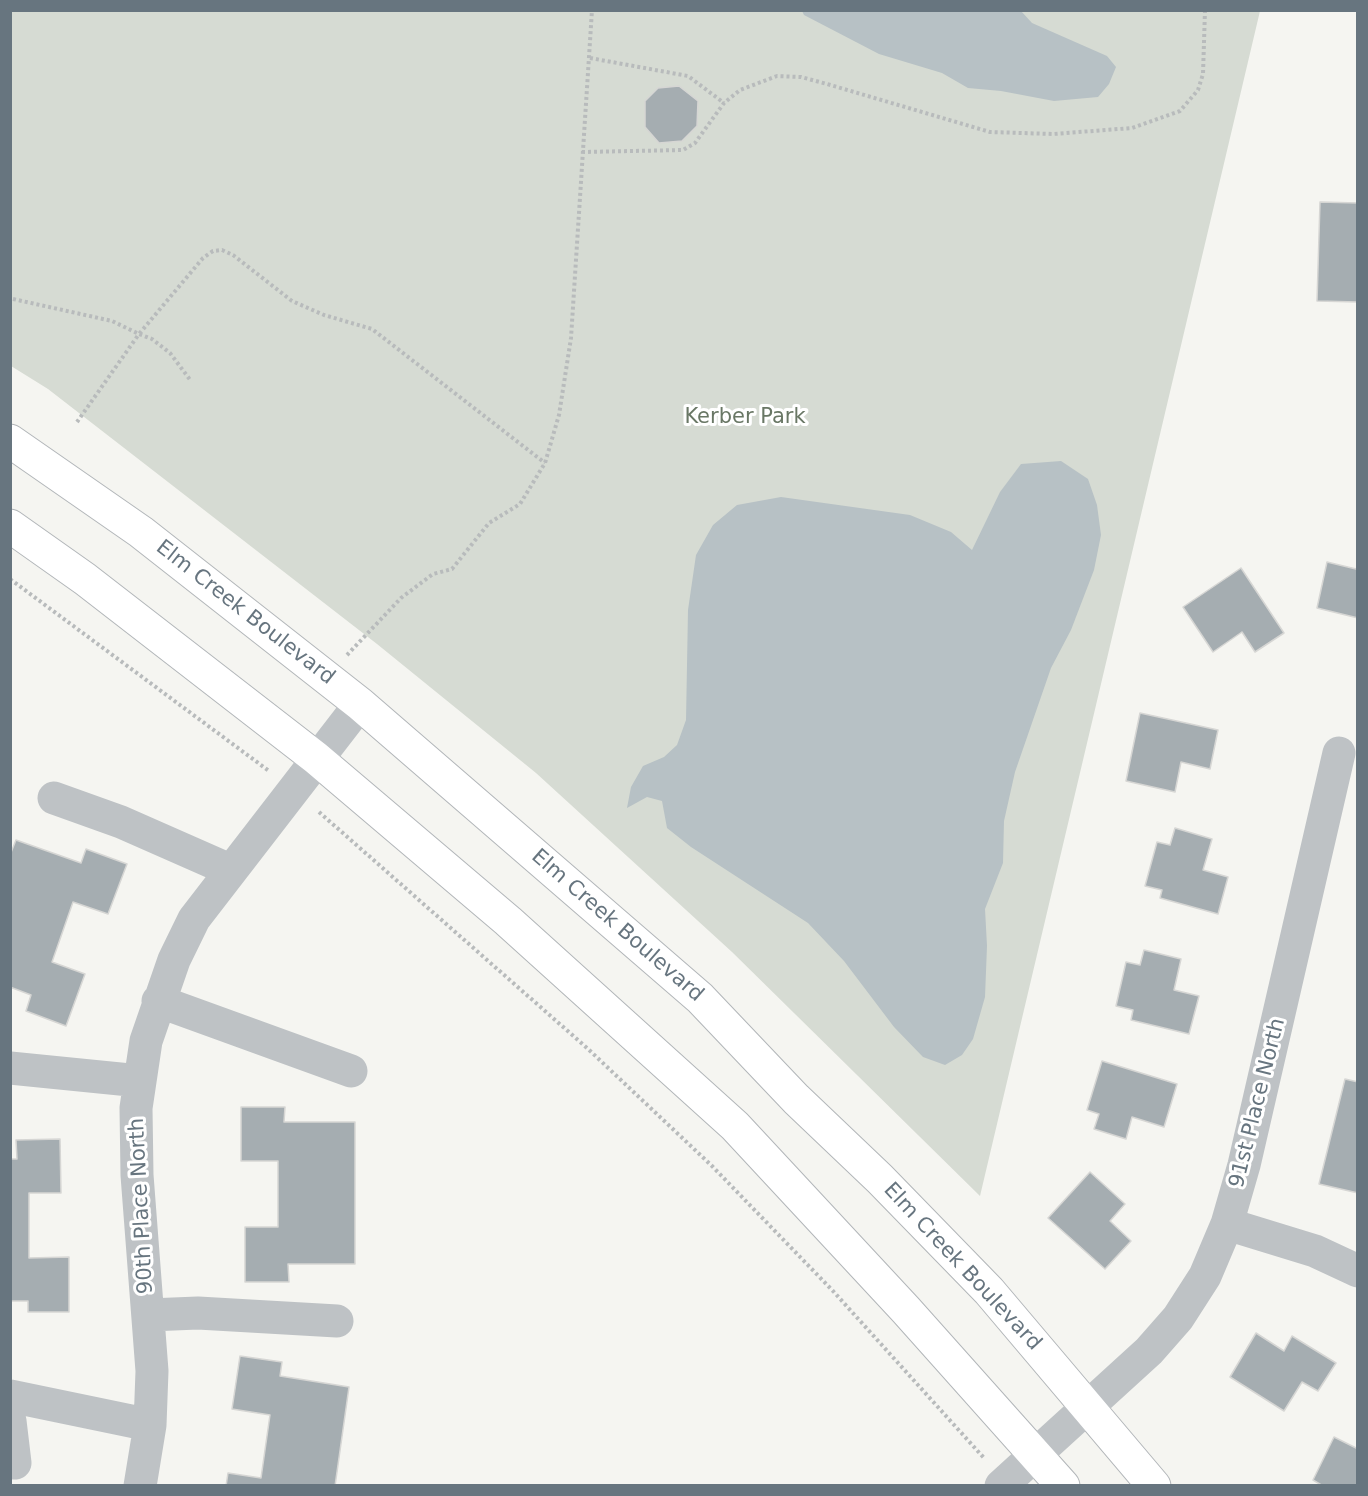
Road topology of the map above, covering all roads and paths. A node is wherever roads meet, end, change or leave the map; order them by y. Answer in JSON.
{"nodes":[{"id":1,"x":592,"y":10,"type":"edge"},
{"id":2,"x":1205,"y":10,"type":"edge"},
{"id":3,"x":590,"y":57,"type":"junction"},
{"id":4,"x":724,"y":103,"type":"junction"},
{"id":5,"x":582,"y":152,"type":"junction"},
{"id":6,"x":13,"y":299,"type":"dead end"},
{"id":7,"x":140,"y":334,"type":"junction"},
{"id":8,"x":191,"y":381,"type":"dead end"},
{"id":9,"x":77,"y":422,"type":"dead end"},
{"id":10,"x":10,"y":441,"type":"edge"},
{"id":11,"x":545,"y":463,"type":"junction"},
{"id":12,"x":10,"y":526,"type":"edge"},
{"id":13,"x":10,"y":579,"type":"edge"},
{"id":14,"x":344,"y":658,"type":"dead end"},
{"id":15,"x":360,"y":704,"type":"junction"},
{"id":16,"x":1340,"y":753,"type":"dead end"},
{"id":17,"x":316,"y":758,"type":"junction"},
{"id":18,"x":293,"y":789,"type":"junction"},
{"id":19,"x":54,"y":798,"type":"dead end"},
{"id":20,"x":230,"y":870,"type":"junction"},
{"id":21,"x":158,"y":1001,"type":"junction"},
{"id":22,"x":10,"y":1068,"type":"edge"},
{"id":23,"x":351,"y":1071,"type":"dead end"},
{"id":24,"x":140,"y":1082,"type":"junction"},
{"id":25,"x":1227,"y":1224,"type":"junction"},
{"id":26,"x":1358,"y":1271,"type":"edge"},
{"id":27,"x":149,"y":1315,"type":"junction"},
{"id":28,"x":337,"y":1322,"type":"dead end"},
{"id":29,"x":10,"y":1396,"type":"edge"},
{"id":30,"x":1086,"y":1406,"type":"junction"},
{"id":31,"x":10,"y":1421,"type":"edge"},
{"id":32,"x":150,"y":1425,"type":"junction"},
{"id":33,"x":1034,"y":1453,"type":"junction"},
{"id":34,"x":15,"y":1463,"type":"dead end"},
{"id":35,"x":1002,"y":1483,"type":"edge"},
{"id":36,"x":140,"y":1485,"type":"edge"},
{"id":37,"x":1063,"y":1485,"type":"edge"},
{"id":38,"x":1154,"y":1485,"type":"edge"}],
"edges":[{"from":1,"to":3,"type":"path"},
{"from":2,"to":4,"type":"path"},
{"from":3,"to":4,"type":"path"},
{"from":3,"to":5,"type":"path"},
{"from":4,"to":5,"type":"path"},
{"from":5,"to":11,"type":"path"},
{"from":6,"to":7,"type":"path"},
{"from":7,"to":8,"type":"path"},
{"from":7,"to":9,"type":"path"},
{"from":7,"to":11,"type":"path"},
{"from":10,"to":15,"type":"main road","name":"Elm Creek Boulevard"},
{"from":11,"to":14,"type":"path"},
{"from":12,"to":17,"type":"main road"},
{"from":13,"to":18,"type":"path"},
{"from":15,"to":17,"type":"street","name":"90th Place North"},
{"from":15,"to":30,"type":"main road","name":"Elm Creek Boulevard"},
{"from":16,"to":25,"type":"street","name":"91st Place North"},
{"from":17,"to":18,"type":"street","name":"90th Place North"},
{"from":17,"to":33,"type":"main road"},
{"from":18,"to":20,"type":"street","name":"90th Place North"},
{"from":18,"to":35,"type":"path"},
{"from":19,"to":20,"type":"street"},
{"from":20,"to":21,"type":"street","name":"90th Place North"},
{"from":21,"to":23,"type":"street"},
{"from":21,"to":24,"type":"street","name":"90th Place North"},
{"from":22,"to":24,"type":"street"},
{"from":24,"to":27,"type":"street","name":"90th Place North"},
{"from":25,"to":26,"type":"street"},
{"from":25,"to":30,"type":"street","name":"91st Place North"},
{"from":27,"to":28,"type":"street"},
{"from":27,"to":32,"type":"street","name":"90th Place North"},
{"from":29,"to":32,"type":"street"},
{"from":30,"to":33,"type":"street","name":"91st Place North"},
{"from":30,"to":38,"type":"main road","name":"Elm Creek Boulevard"},
{"from":31,"to":34,"type":"street"},
{"from":32,"to":36,"type":"street","name":"90th Place North"},
{"from":33,"to":35,"type":"street","name":"91st Place North"},
{"from":33,"to":37,"type":"main road"}]}
